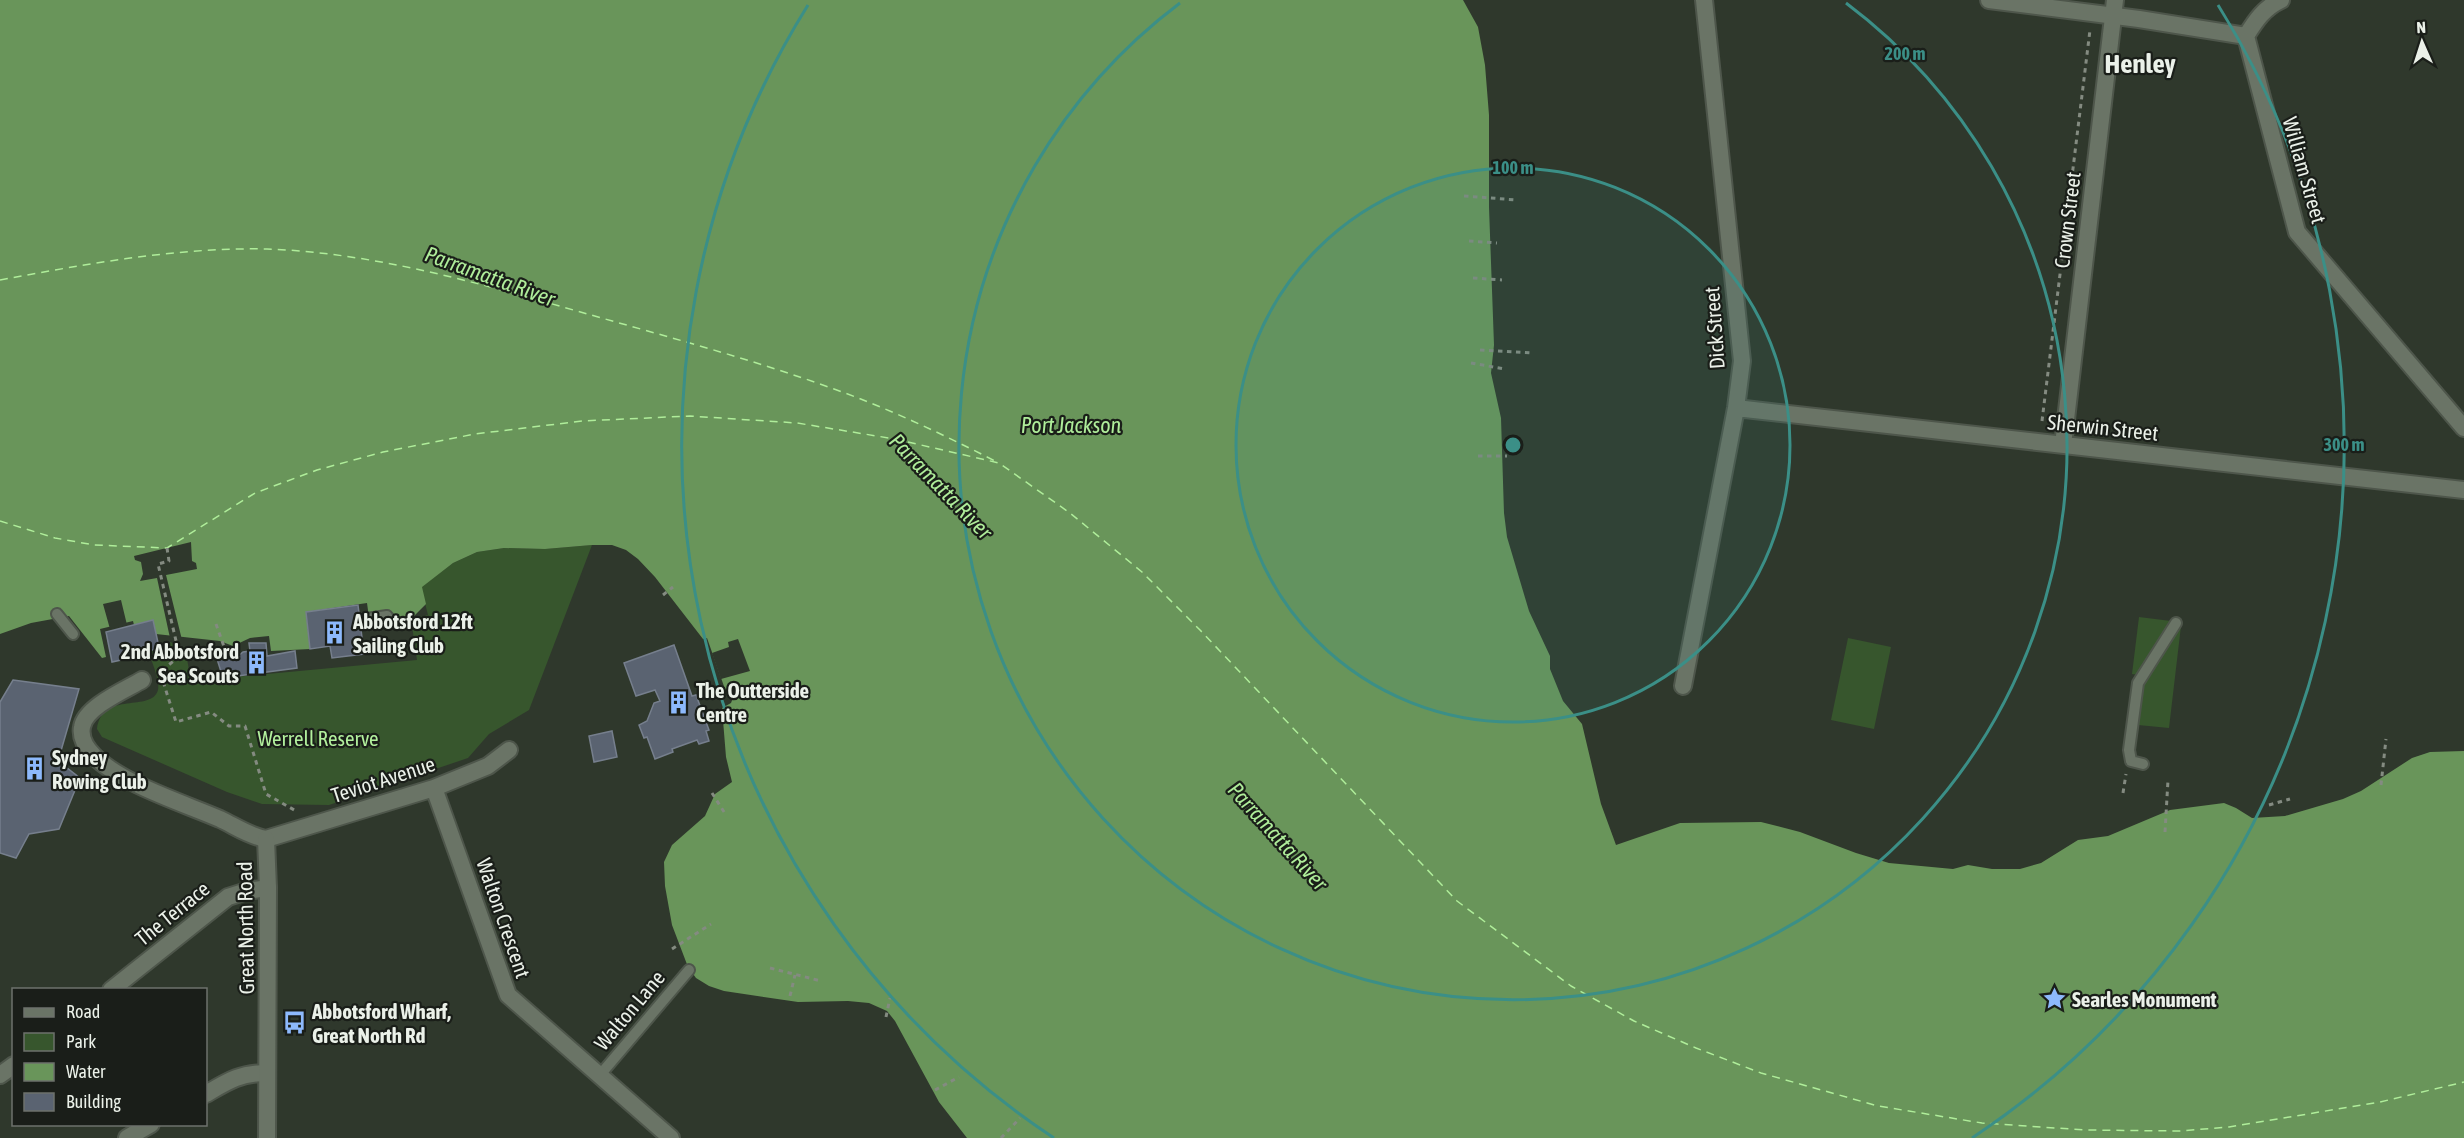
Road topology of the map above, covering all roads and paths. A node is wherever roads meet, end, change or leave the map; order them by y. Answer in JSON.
{"nodes":[{"id":1,"x":1704,"y":0,"type":"edge"},
{"id":2,"x":1989,"y":0,"type":"edge"},
{"id":3,"x":2282,"y":0,"type":"edge"},
{"id":4,"x":2114,"y":8,"type":"edge"},
{"id":5,"x":2092,"y":13,"type":"junction"},
{"id":6,"x":2246,"y":36,"type":"junction"},
{"id":7,"x":1464,"y":196,"type":"dead end"},
{"id":8,"x":1517,"y":200,"type":"dead end"},
{"id":9,"x":1469,"y":240,"type":"dead end"},
{"id":10,"x":1497,"y":243,"type":"dead end"},
{"id":11,"x":1473,"y":278,"type":"dead end"},
{"id":12,"x":1502,"y":280,"type":"dead end"},
{"id":13,"x":1480,"y":350,"type":"dead end"},
{"id":14,"x":1532,"y":353,"type":"dead end"},
{"id":15,"x":1471,"y":363,"type":"dead end"},
{"id":16,"x":1505,"y":369,"type":"dead end"},
{"id":17,"x":1736,"y":408,"type":"junction"},
{"id":18,"x":2042,"y":421,"type":"dead end"},
{"id":19,"x":2464,"y":428,"type":"edge"},
{"id":20,"x":2063,"y":445,"type":"junction"},
{"id":21,"x":1478,"y":456,"type":"dead end"},
{"id":22,"x":1507,"y":456,"type":"dead end"},
{"id":23,"x":2464,"y":490,"type":"edge"},
{"id":24,"x":167,"y":548,"type":"dead end"},
{"id":25,"x":673,"y":587,"type":"dead end"},
{"id":26,"x":663,"y":595,"type":"dead end"},
{"id":27,"x":57,"y":614,"type":"dead end"},
{"id":28,"x":387,"y":616,"type":"dead end"},
{"id":29,"x":360,"y":620,"type":"dead end"},
{"id":30,"x":2176,"y":623,"type":"dead end"},
{"id":31,"x":216,"y":624,"type":"dead end"},
{"id":32,"x":74,"y":634,"type":"dead end"},
{"id":33,"x":227,"y":655,"type":"dead end"},
{"id":34,"x":142,"y":680,"type":"dead end"},
{"id":35,"x":1683,"y":686,"type":"dead end"},
{"id":36,"x":2386,"y":739,"type":"dead end"},
{"id":37,"x":509,"y":750,"type":"dead end"},
{"id":38,"x":2143,"y":764,"type":"dead end"},
{"id":39,"x":2124,"y":780,"type":"dead end"},
{"id":40,"x":2168,"y":780,"type":"dead end"},
{"id":41,"x":2381,"y":786,"type":"dead end"},
{"id":42,"x":434,"y":788,"type":"junction"},
{"id":43,"x":2123,"y":792,"type":"dead end"},
{"id":44,"x":712,"y":793,"type":"dead end"},
{"id":45,"x":2290,"y":799,"type":"dead end"},
{"id":46,"x":2269,"y":806,"type":"dead end"},
{"id":47,"x":300,"y":813,"type":"dead end"},
{"id":48,"x":726,"y":815,"type":"dead end"},
{"id":49,"x":2165,"y":832,"type":"dead end"},
{"id":50,"x":266,"y":839,"type":"junction"},
{"id":51,"x":268,"y":888,"type":"junction"},
{"id":52,"x":711,"y":924,"type":"dead end"},
{"id":53,"x":672,"y":949,"type":"dead end"},
{"id":54,"x":770,"y":968,"type":"dead end"},
{"id":55,"x":689,"y":970,"type":"dead end"},
{"id":56,"x":795,"y":975,"type":"junction"},
{"id":57,"x":821,"y":981,"type":"dead end"},
{"id":58,"x":114,"y":988,"type":"edge"},
{"id":59,"x":790,"y":996,"type":"dead end"},
{"id":60,"x":890,"y":998,"type":"dead end"},
{"id":61,"x":886,"y":1017,"type":"dead end"},
{"id":62,"x":267,"y":1072,"type":"junction"},
{"id":63,"x":600,"y":1075,"type":"junction"},
{"id":64,"x":958,"y":1077,"type":"dead end"},
{"id":65,"x":935,"y":1090,"type":"dead end"},
{"id":66,"x":207,"y":1093,"type":"edge"},
{"id":67,"x":1020,"y":1118,"type":"dead end"},
{"id":68,"x":149,"y":1126,"type":"edge"},
{"id":69,"x":127,"y":1138,"type":"edge"},
{"id":70,"x":267,"y":1138,"type":"edge"},
{"id":71,"x":671,"y":1138,"type":"edge"},
{"id":72,"x":1001,"y":1138,"type":"edge"}],
"edges":[{"from":1,"to":17,"type":"street","name":"Dick Street"},
{"from":2,"to":5,"type":"street"},
{"from":3,"to":6,"type":"street"},
{"from":4,"to":5,"type":"street"},
{"from":4,"to":6,"type":"street"},
{"from":4,"to":20,"type":"street","name":"Crown Street"},
{"from":5,"to":18,"type":"path","name":"Crown Street"},
{"from":6,"to":19,"type":"street","name":"William Street"},
{"from":7,"to":8,"type":"path"},
{"from":9,"to":10,"type":"path"},
{"from":11,"to":12,"type":"path"},
{"from":13,"to":14,"type":"path"},
{"from":15,"to":16,"type":"path"},
{"from":17,"to":20,"type":"street","name":"Sherwin Street"},
{"from":17,"to":35,"type":"street","name":"Dick Street"},
{"from":20,"to":23,"type":"street","name":"Sherwin Street"},
{"from":21,"to":22,"type":"path"},
{"from":24,"to":47,"type":"path"},
{"from":25,"to":26,"type":"path"},
{"from":27,"to":32,"type":"lane"},
{"from":28,"to":29,"type":"lane"},
{"from":30,"to":38,"type":"lane"},
{"from":31,"to":33,"type":"path"},
{"from":34,"to":50,"type":"street","name":"Great North Road"},
{"from":36,"to":41,"type":"path"},
{"from":37,"to":42,"type":"street","name":"Teviot Avenue"},
{"from":39,"to":43,"type":"path"},
{"from":40,"to":49,"type":"path"},
{"from":42,"to":50,"type":"street","name":"Teviot Avenue"},
{"from":42,"to":63,"type":"street","name":"Walton Crescent"},
{"from":44,"to":48,"type":"path"},
{"from":45,"to":46,"type":"path"},
{"from":50,"to":51,"type":"street","name":"Great North Road"},
{"from":51,"to":58,"type":"street","name":"The Terrace"},
{"from":51,"to":62,"type":"street","name":"Great North Road"},
{"from":52,"to":53,"type":"path"},
{"from":54,"to":56,"type":"path"},
{"from":55,"to":63,"type":"lane","name":"Walton Lane"},
{"from":56,"to":57,"type":"path"},
{"from":56,"to":59,"type":"path"},
{"from":60,"to":61,"type":"path"},
{"from":62,"to":66,"type":"street"},
{"from":62,"to":70,"type":"street","name":"Great North Road"},
{"from":63,"to":71,"type":"street","name":"Walton Crescent"},
{"from":64,"to":65,"type":"path"},
{"from":67,"to":72,"type":"path"},
{"from":68,"to":69,"type":"street"}]}
